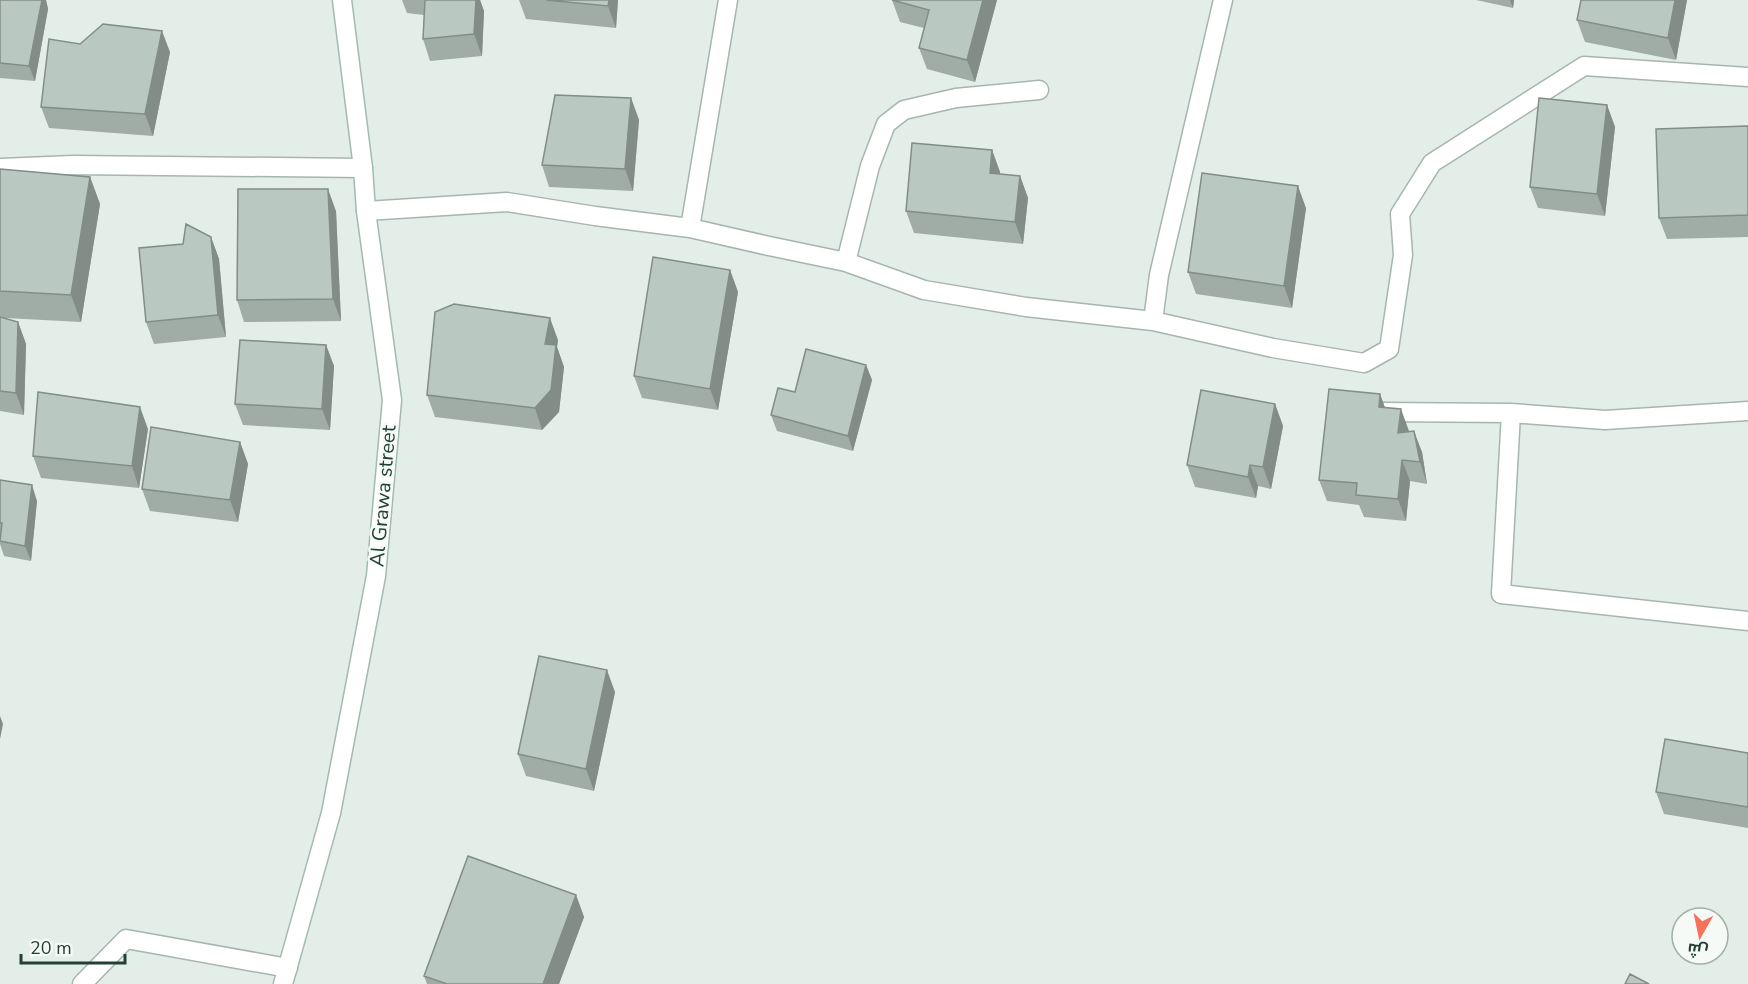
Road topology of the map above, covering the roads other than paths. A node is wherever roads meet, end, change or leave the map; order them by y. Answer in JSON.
{"nodes":[{"id":1,"x":342,"y":0,"type":"edge"},
{"id":2,"x":728,"y":0,"type":"edge"},
{"id":3,"x":1223,"y":0,"type":"edge"},
{"id":4,"x":1748,"y":77,"type":"edge"},
{"id":5,"x":1039,"y":90,"type":"dead end"},
{"id":6,"x":0,"y":168,"type":"edge"},
{"id":7,"x":363,"y":168,"type":"junction"},
{"id":8,"x":366,"y":211,"type":"junction"},
{"id":9,"x":690,"y":228,"type":"junction"},
{"id":10,"x":846,"y":262,"type":"junction"},
{"id":11,"x":1153,"y":321,"type":"junction"},
{"id":12,"x":1360,"y":411,"type":"edge"},
{"id":13,"x":1748,"y":411,"type":"edge"},
{"id":14,"x":1511,"y":413,"type":"junction"},
{"id":15,"x":1748,"y":621,"type":"edge"},
{"id":16,"x":286,"y":976,"type":"edge"},
{"id":17,"x":82,"y":984,"type":"edge"}],
"edges":[{"from":1,"to":7,"type":"street","name":"Al Grawa street"},
{"from":2,"to":9,"type":"street"},
{"from":3,"to":11,"type":"street"},
{"from":4,"to":11,"type":"street"},
{"from":5,"to":10,"type":"street"},
{"from":6,"to":7,"type":"street"},
{"from":7,"to":8,"type":"street","name":"Al Grawa street"},
{"from":8,"to":9,"type":"street"},
{"from":8,"to":16,"type":"street","name":"Al Grawa street"},
{"from":9,"to":10,"type":"street"},
{"from":10,"to":11,"type":"street"},
{"from":12,"to":14,"type":"street"},
{"from":13,"to":14,"type":"street"},
{"from":14,"to":15,"type":"street"},
{"from":16,"to":17,"type":"street"}]}
